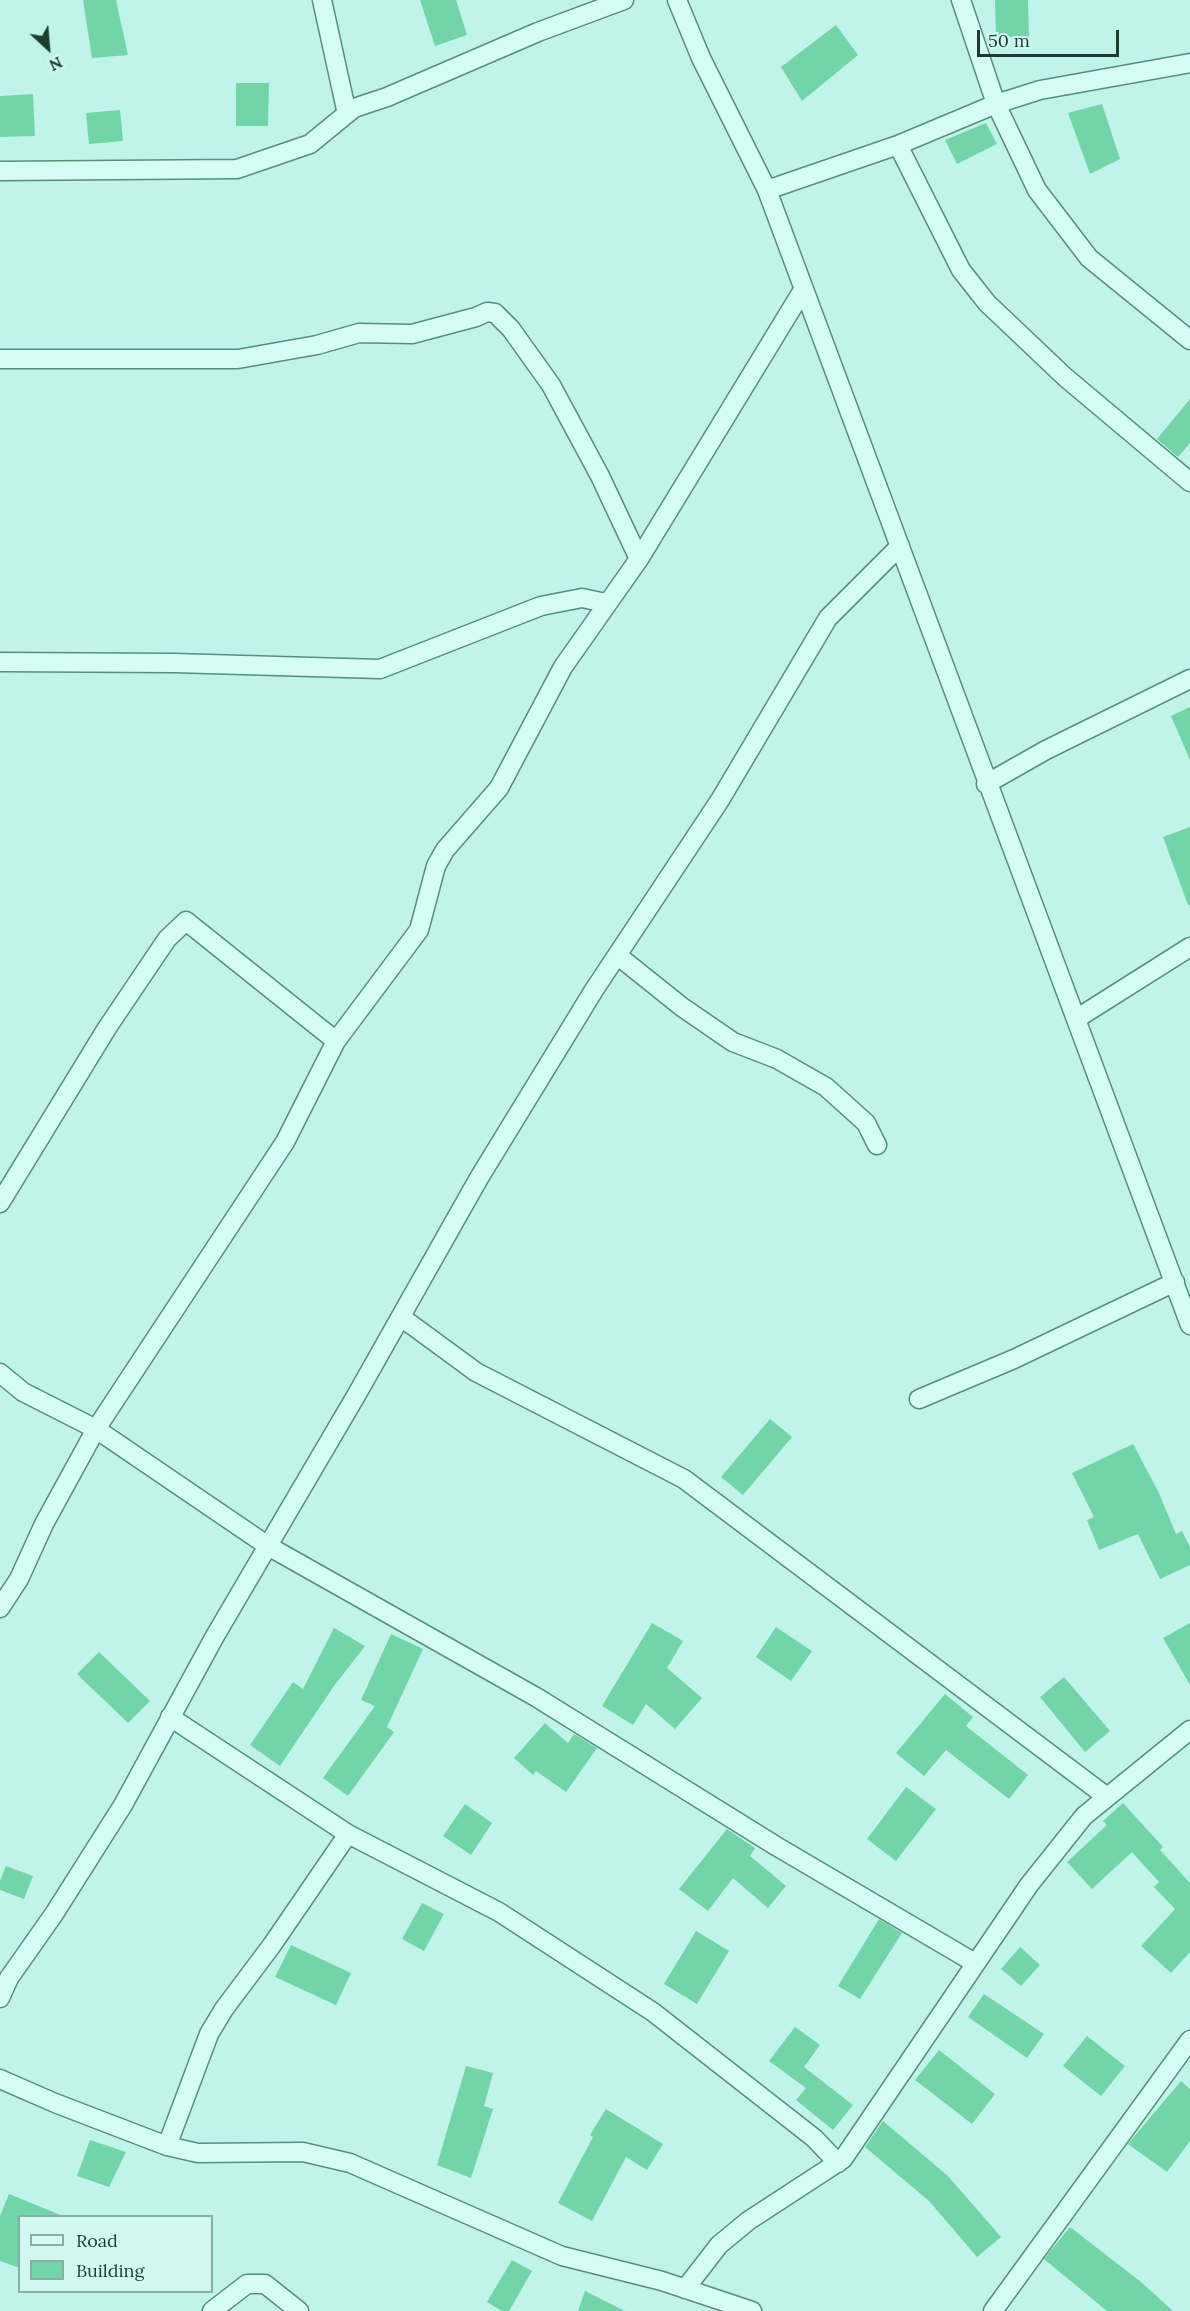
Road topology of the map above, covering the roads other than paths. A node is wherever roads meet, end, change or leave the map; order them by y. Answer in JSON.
{"nodes":[{"id":1,"x":322,"y":0,"type":"edge"},
{"id":2,"x":624,"y":0,"type":"edge"},
{"id":3,"x":677,"y":0,"type":"edge"},
{"id":4,"x":961,"y":0,"type":"edge"},
{"id":5,"x":1190,"y":63,"type":"edge"},
{"id":6,"x":996,"y":104,"type":"junction"},
{"id":7,"x":347,"y":114,"type":"junction"},
{"id":8,"x":898,"y":145,"type":"junction"},
{"id":9,"x":0,"y":171,"type":"edge"},
{"id":10,"x":767,"y":190,"type":"junction"},
{"id":11,"x":803,"y":290,"type":"junction"},
{"id":12,"x":1190,"y":340,"type":"edge"},
{"id":13,"x":0,"y":359,"type":"edge"},
{"id":14,"x":1190,"y":482,"type":"edge"},
{"id":15,"x":900,"y":546,"type":"junction"},
{"id":16,"x":639,"y":559,"type":"junction"},
{"id":17,"x":606,"y":603,"type":"junction"},
{"id":18,"x":0,"y":663,"type":"edge"},
{"id":19,"x":1190,"y":679,"type":"edge"},
{"id":20,"x":986,"y":784,"type":"junction"},
{"id":21,"x":1190,"y":947,"type":"edge"},
{"id":22,"x":617,"y":955,"type":"junction"},
{"id":23,"x":1076,"y":1019,"type":"junction"},
{"id":24,"x":336,"y":1041,"type":"junction"},
{"id":25,"x":877,"y":1145,"type":"dead end"},
{"id":26,"x":0,"y":1203,"type":"edge"},
{"id":27,"x":1175,"y":1282,"type":"junction"},
{"id":28,"x":401,"y":1317,"type":"junction"},
{"id":29,"x":1190,"y":1325,"type":"edge"},
{"id":30,"x":0,"y":1373,"type":"edge"},
{"id":31,"x":920,"y":1399,"type":"dead end"},
{"id":32,"x":96,"y":1429,"type":"junction"},
{"id":33,"x":268,"y":1546,"type":"junction"},
{"id":34,"x":0,"y":1608,"type":"edge"},
{"id":35,"x":170,"y":1717,"type":"junction"},
{"id":36,"x":1190,"y":1730,"type":"edge"},
{"id":37,"x":1107,"y":1797,"type":"junction"},
{"id":38,"x":348,"y":1834,"type":"junction"},
{"id":39,"x":975,"y":1964,"type":"junction"},
{"id":40,"x":0,"y":1998,"type":"edge"},
{"id":41,"x":1190,"y":2040,"type":"edge"},
{"id":42,"x":0,"y":2079,"type":"edge"},
{"id":43,"x":167,"y":2146,"type":"junction"},
{"id":44,"x":838,"y":2163,"type":"junction"},
{"id":45,"x":685,"y":2289,"type":"junction"},
{"id":46,"x":212,"y":2311,"type":"edge"},
{"id":47,"x":299,"y":2311,"type":"edge"},
{"id":48,"x":752,"y":2311,"type":"edge"},
{"id":49,"x":993,"y":2311,"type":"edge"}],
"edges":[{"from":1,"to":7,"type":"street"},
{"from":2,"to":7,"type":"street"},
{"from":3,"to":10,"type":"street"},
{"from":4,"to":6,"type":"street"},
{"from":5,"to":6,"type":"street"},
{"from":6,"to":8,"type":"street"},
{"from":6,"to":12,"type":"street"},
{"from":7,"to":9,"type":"street"},
{"from":8,"to":10,"type":"street"},
{"from":8,"to":14,"type":"street"},
{"from":10,"to":11,"type":"street"},
{"from":11,"to":15,"type":"street"},
{"from":11,"to":16,"type":"street"},
{"from":13,"to":16,"type":"street"},
{"from":15,"to":20,"type":"street"},
{"from":15,"to":22,"type":"street"},
{"from":16,"to":17,"type":"street"},
{"from":17,"to":18,"type":"street"},
{"from":17,"to":24,"type":"street"},
{"from":19,"to":20,"type":"street"},
{"from":20,"to":23,"type":"street"},
{"from":21,"to":23,"type":"street"},
{"from":22,"to":25,"type":"street"},
{"from":22,"to":28,"type":"street"},
{"from":23,"to":27,"type":"street"},
{"from":24,"to":26,"type":"street"},
{"from":24,"to":32,"type":"street"},
{"from":27,"to":29,"type":"street"},
{"from":27,"to":31,"type":"street"},
{"from":28,"to":33,"type":"street"},
{"from":28,"to":37,"type":"street"},
{"from":30,"to":32,"type":"street"},
{"from":32,"to":33,"type":"street"},
{"from":32,"to":34,"type":"street"},
{"from":33,"to":35,"type":"street"},
{"from":33,"to":39,"type":"street"},
{"from":35,"to":38,"type":"street"},
{"from":35,"to":40,"type":"street"},
{"from":36,"to":37,"type":"street"},
{"from":37,"to":39,"type":"street"},
{"from":38,"to":43,"type":"street"},
{"from":38,"to":44,"type":"street"},
{"from":39,"to":44,"type":"street"},
{"from":41,"to":49,"type":"street"},
{"from":42,"to":43,"type":"street"},
{"from":43,"to":45,"type":"street"},
{"from":44,"to":45,"type":"street"},
{"from":45,"to":48,"type":"street"},
{"from":46,"to":47,"type":"street"}]}
